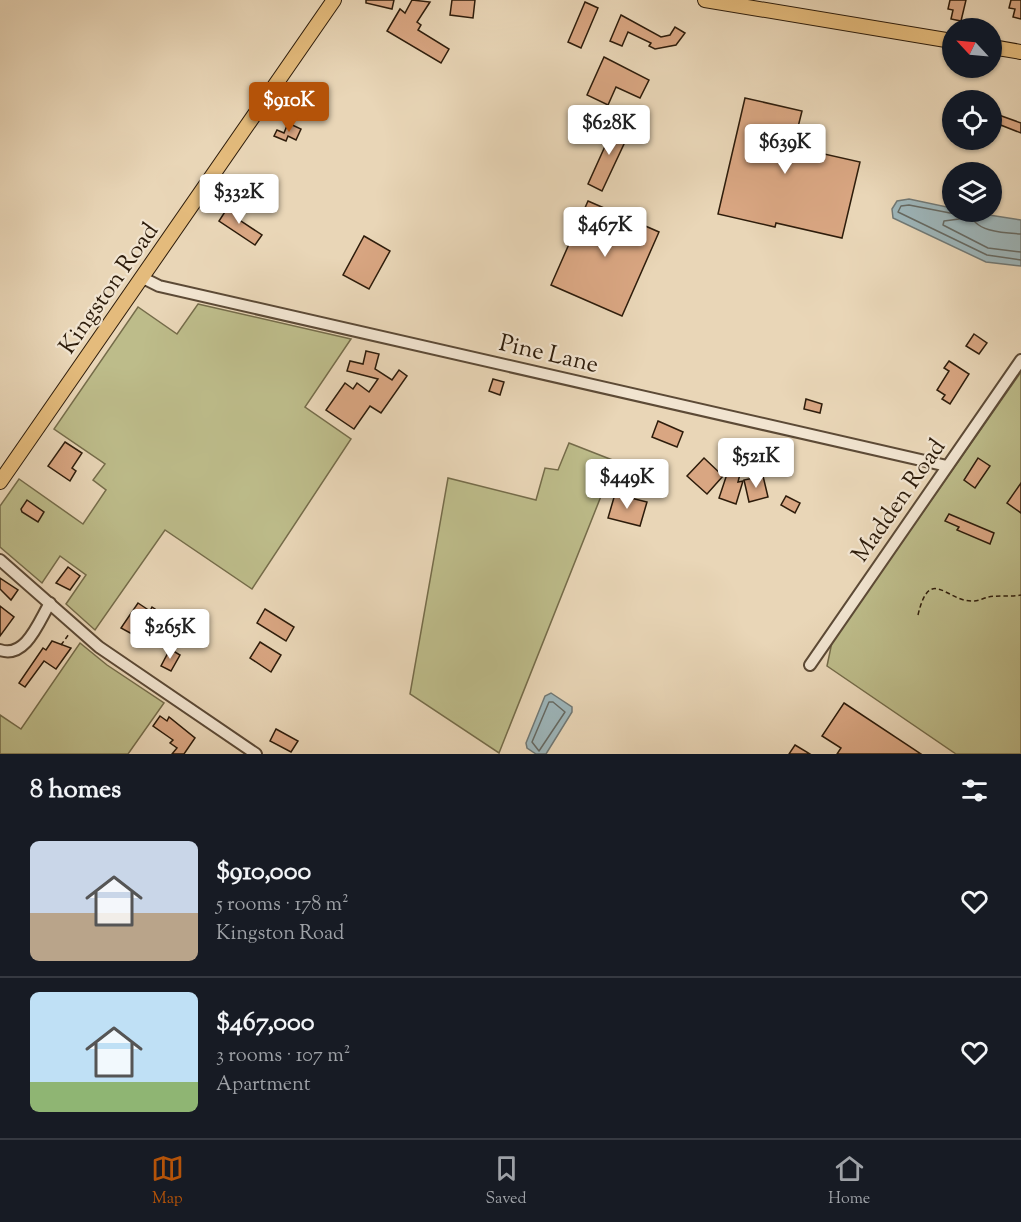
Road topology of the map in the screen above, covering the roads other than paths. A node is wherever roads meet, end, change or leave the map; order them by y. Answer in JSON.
{"nodes":[{"id":1,"x":334,"y":0,"type":"edge"},
{"id":2,"x":705,"y":0,"type":"edge"},
{"id":3,"x":942,"y":39,"type":"edge"},
{"id":4,"x":1002,"y":49,"type":"edge"},
{"id":5,"x":1021,"y":52,"type":"edge"},
{"id":6,"x":143,"y":278,"type":"junction"},
{"id":7,"x":1021,"y":360,"type":"edge"},
{"id":8,"x":948,"y":466,"type":"junction"},
{"id":9,"x":0,"y":482,"type":"edge"},
{"id":10,"x":0,"y":560,"type":"edge"},
{"id":11,"x":50,"y":603,"type":"junction"},
{"id":12,"x":0,"y":650,"type":"edge"},
{"id":13,"x":810,"y":665,"type":"dead end"},
{"id":14,"x":256,"y":754,"type":"edge"}],
"edges":[{"from":1,"to":6,"type":"main road","name":"Kingston Road"},
{"from":2,"to":3,"type":"main road"},
{"from":4,"to":5,"type":"main road"},
{"from":6,"to":8,"type":"street","name":"Pine Lane"},
{"from":6,"to":9,"type":"main road","name":"Kingston Road"},
{"from":7,"to":8,"type":"street","name":"Madden Road"},
{"from":8,"to":13,"type":"street","name":"Madden Road"},
{"from":10,"to":11,"type":"street"},
{"from":11,"to":12,"type":"street"},
{"from":11,"to":14,"type":"street"}]}
